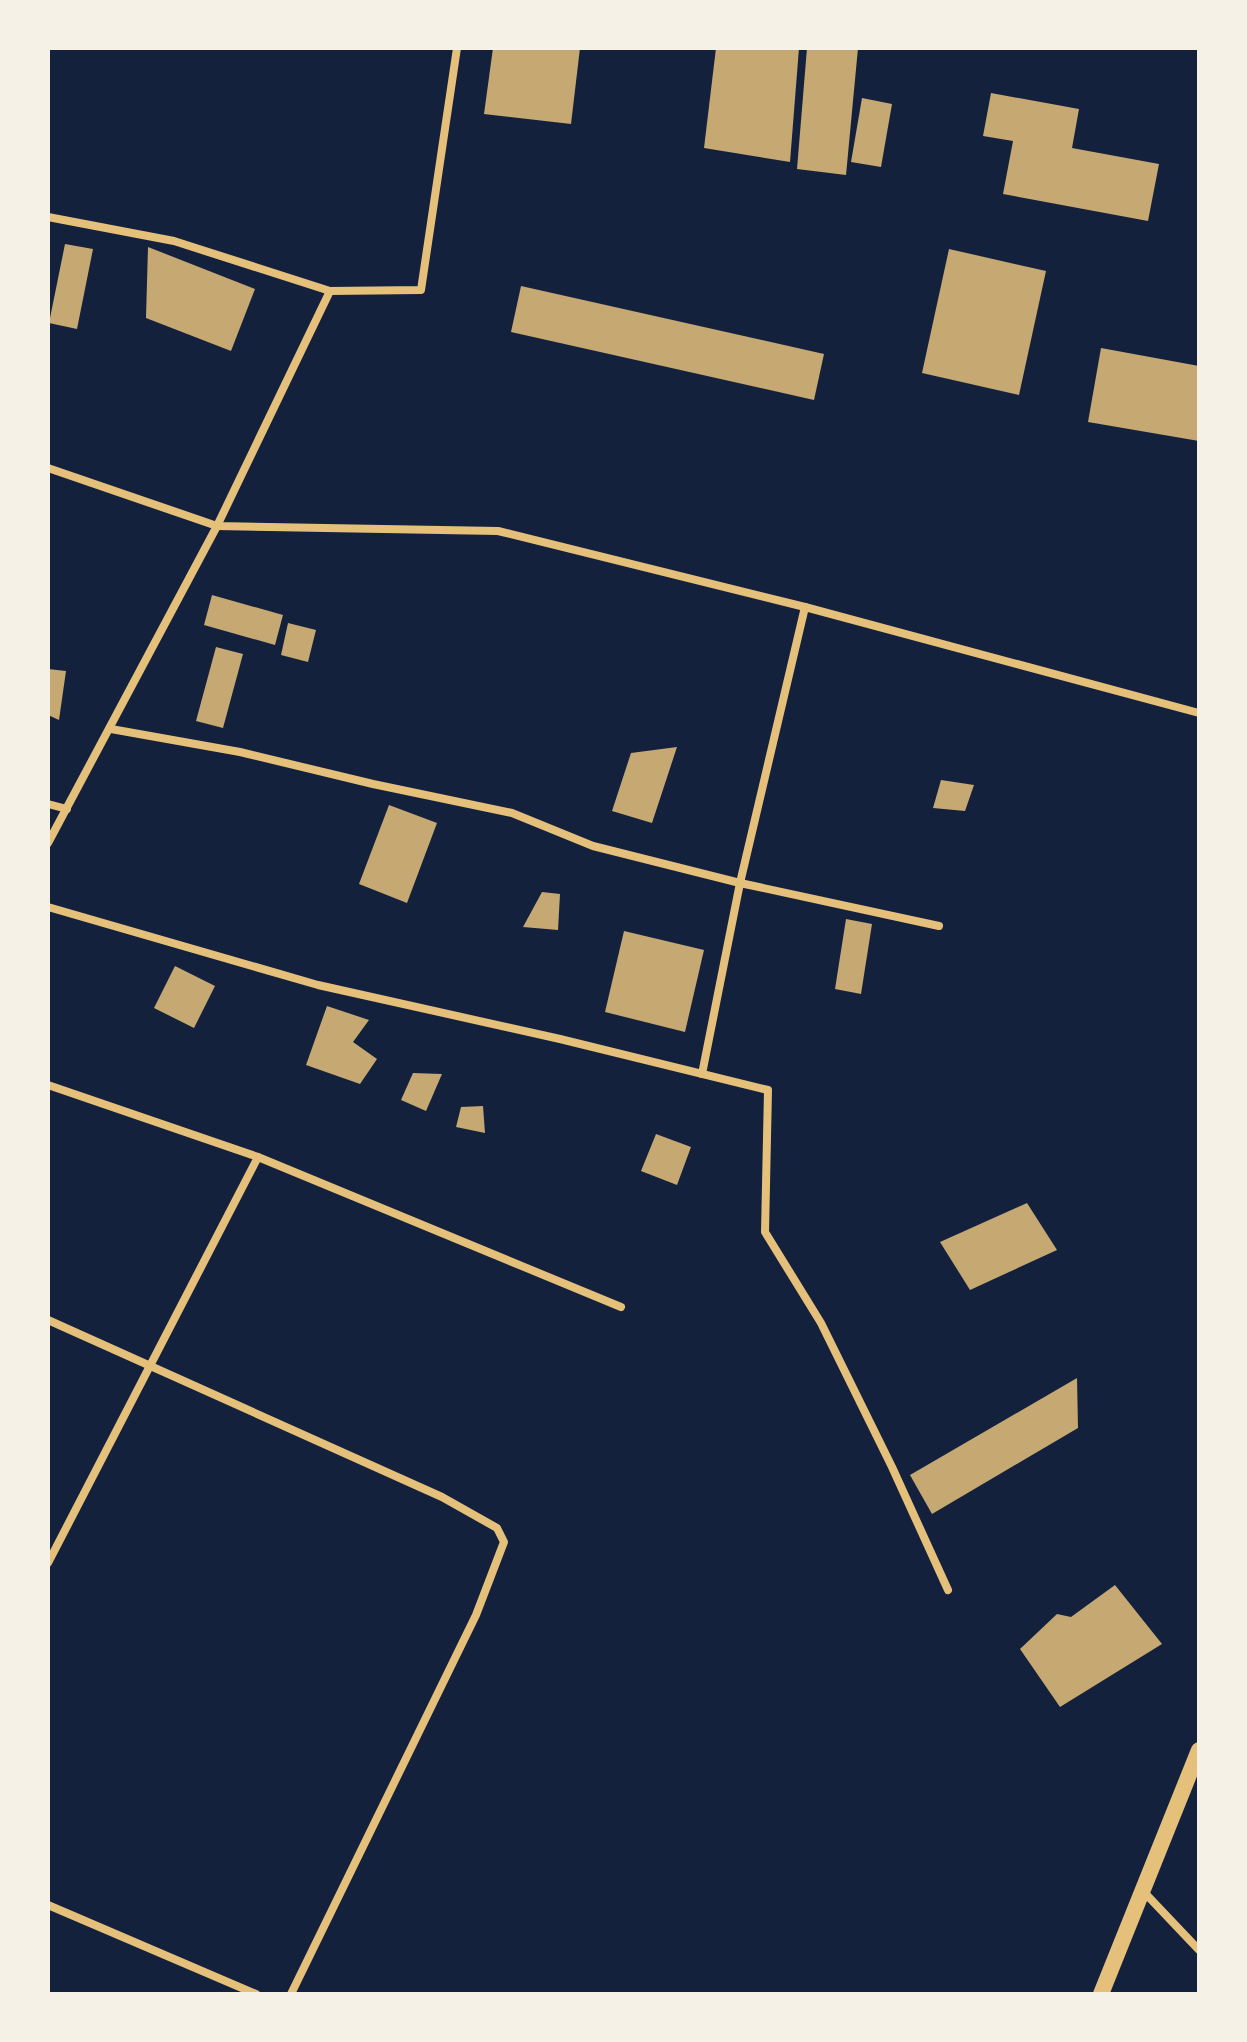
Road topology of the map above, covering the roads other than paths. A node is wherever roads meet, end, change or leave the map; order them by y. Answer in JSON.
{"nodes":[{"id":1,"x":457,"y":48,"type":"edge"},
{"id":2,"x":48,"y":217,"type":"edge"},
{"id":3,"x":330,"y":291,"type":"junction"},
{"id":4,"x":48,"y":468,"type":"edge"},
{"id":5,"x":217,"y":526,"type":"junction"},
{"id":6,"x":805,"y":607,"type":"junction"},
{"id":7,"x":1199,"y":713,"type":"edge"},
{"id":8,"x":111,"y":729,"type":"junction"},
{"id":9,"x":48,"y":804,"type":"edge"},
{"id":10,"x":67,"y":809,"type":"junction"},
{"id":11,"x":48,"y":843,"type":"edge"},
{"id":12,"x":740,"y":883,"type":"junction"},
{"id":13,"x":48,"y":907,"type":"edge"},
{"id":14,"x":939,"y":926,"type":"dead end"},
{"id":15,"x":702,"y":1074,"type":"junction"},
{"id":16,"x":48,"y":1085,"type":"edge"},
{"id":17,"x":258,"y":1157,"type":"junction"},
{"id":18,"x":621,"y":1307,"type":"dead end"},
{"id":19,"x":48,"y":1320,"type":"edge"},
{"id":20,"x":150,"y":1368,"type":"junction"},
{"id":21,"x":48,"y":1563,"type":"edge"},
{"id":22,"x":948,"y":1590,"type":"dead end"},
{"id":23,"x":1199,"y":1750,"type":"edge"},
{"id":24,"x":1142,"y":1890,"type":"junction"},
{"id":25,"x":48,"y":1905,"type":"edge"},
{"id":26,"x":1199,"y":1950,"type":"edge"},
{"id":27,"x":256,"y":1994,"type":"edge"},
{"id":28,"x":291,"y":1994,"type":"edge"},
{"id":29,"x":1101,"y":1994,"type":"edge"}],
"edges":[{"from":1,"to":3,"type":"street"},
{"from":2,"to":3,"type":"street"},
{"from":3,"to":5,"type":"street"},
{"from":4,"to":5,"type":"street"},
{"from":5,"to":6,"type":"street"},
{"from":5,"to":8,"type":"street"},
{"from":6,"to":7,"type":"street"},
{"from":6,"to":12,"type":"street"},
{"from":8,"to":10,"type":"street"},
{"from":8,"to":12,"type":"street"},
{"from":9,"to":10,"type":"street"},
{"from":10,"to":11,"type":"street"},
{"from":12,"to":14,"type":"street"},
{"from":12,"to":15,"type":"street"},
{"from":13,"to":15,"type":"street"},
{"from":15,"to":22,"type":"street"},
{"from":16,"to":17,"type":"street"},
{"from":17,"to":18,"type":"street"},
{"from":17,"to":20,"type":"street"},
{"from":19,"to":20,"type":"street"},
{"from":20,"to":21,"type":"street"},
{"from":20,"to":28,"type":"street"},
{"from":23,"to":24,"type":"main road"},
{"from":24,"to":26,"type":"street"},
{"from":24,"to":29,"type":"main road"},
{"from":25,"to":27,"type":"street"}]}
